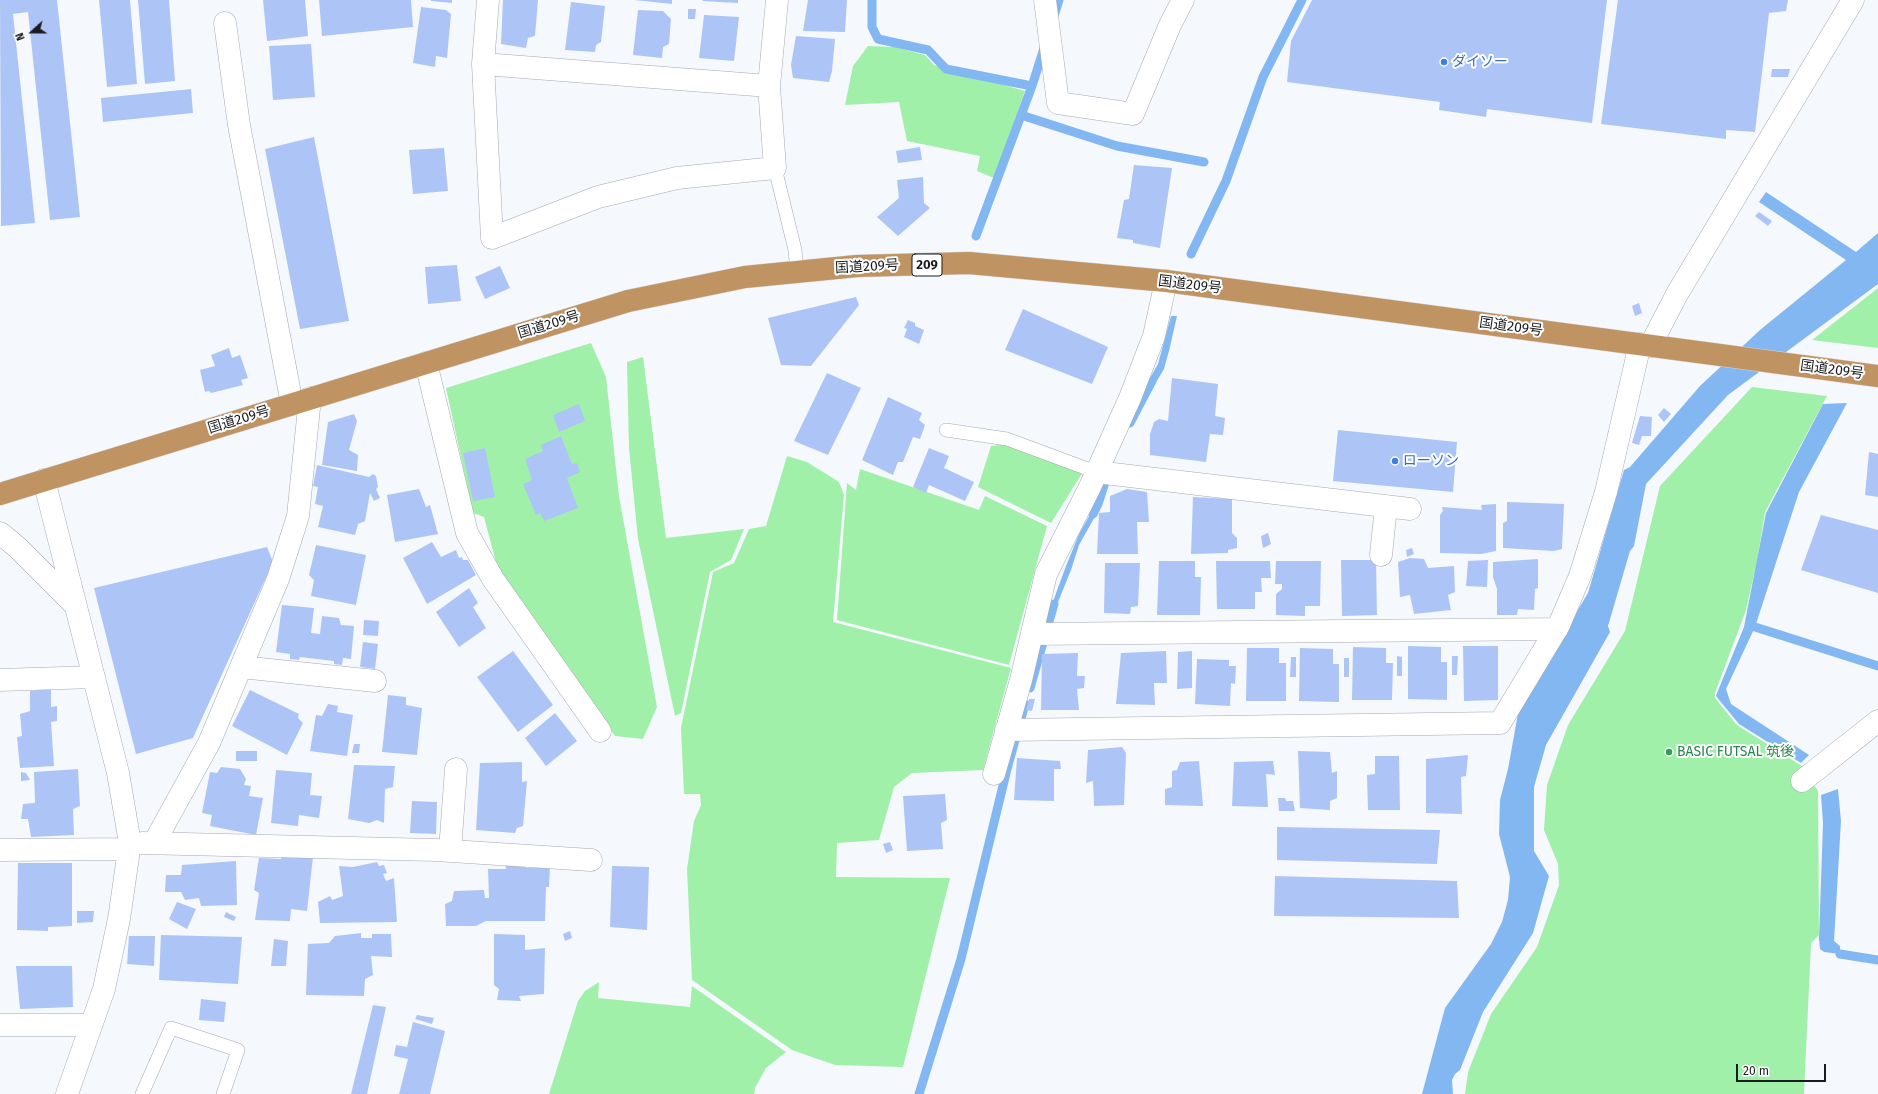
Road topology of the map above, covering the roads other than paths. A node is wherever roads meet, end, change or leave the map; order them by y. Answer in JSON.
{"nodes":[{"id":1,"x":488,"y":0,"type":"edge"},
{"id":2,"x":777,"y":0,"type":"edge"},
{"id":3,"x":1045,"y":0,"type":"edge"},
{"id":4,"x":1183,"y":0,"type":"edge"},
{"id":5,"x":1854,"y":0,"type":"edge"},
{"id":6,"x":225,"y":23,"type":"dead end"},
{"id":7,"x":483,"y":64,"type":"junction"},
{"id":8,"x":769,"y":86,"type":"junction"},
{"id":9,"x":776,"y":168,"type":"junction"},
{"id":10,"x":797,"y":272,"type":"junction"},
{"id":11,"x":1166,"y":281,"type":"junction"},
{"id":12,"x":1645,"y":345,"type":"junction"},
{"id":13,"x":426,"y":363,"type":"junction"},
{"id":14,"x":1878,"y":376,"type":"edge"},
{"id":15,"x":301,"y":401,"type":"junction"},
{"id":16,"x":946,"y":430,"type":"dead end"},
{"id":17,"x":1096,"y":472,"type":"junction"},
{"id":18,"x":44,"y":480,"type":"junction"},
{"id":19,"x":0,"y":494,"type":"edge"},
{"id":20,"x":1386,"y":506,"type":"junction"},
{"id":21,"x":1410,"y":509,"type":"dead end"},
{"id":22,"x":0,"y":533,"type":"edge"},
{"id":23,"x":1381,"y":555,"type":"dead end"},
{"id":24,"x":76,"y":606,"type":"junction"},
{"id":25,"x":1557,"y":629,"type":"junction"},
{"id":26,"x":1032,"y":634,"type":"junction"},
{"id":27,"x":241,"y":667,"type":"junction"},
{"id":28,"x":94,"y":677,"type":"junction"},
{"id":29,"x":0,"y":680,"type":"edge"},
{"id":30,"x":375,"y":681,"type":"dead end"},
{"id":31,"x":1878,"y":721,"type":"edge"},
{"id":32,"x":1006,"y":730,"type":"junction"},
{"id":33,"x":600,"y":731,"type":"dead end"},
{"id":34,"x":456,"y":768,"type":"dead end"},
{"id":35,"x":994,"y":774,"type":"dead end"},
{"id":36,"x":1802,"y":781,"type":"dead end"},
{"id":37,"x":154,"y":843,"type":"junction"},
{"id":38,"x":129,"y":846,"type":"junction"},
{"id":39,"x":0,"y":850,"type":"edge"},
{"id":40,"x":450,"y":851,"type":"junction"},
{"id":41,"x":591,"y":860,"type":"dead end"},
{"id":42,"x":0,"y":1024,"type":"edge"},
{"id":43,"x":91,"y":1025,"type":"junction"},
{"id":44,"x":67,"y":1094,"type":"edge"},
{"id":45,"x":142,"y":1094,"type":"edge"},
{"id":46,"x":223,"y":1094,"type":"edge"}],
"edges":[{"from":1,"to":7,"type":"street"},
{"from":2,"to":8,"type":"street"},
{"from":3,"to":4,"type":"street"},
{"from":5,"to":12,"type":"street"},
{"from":6,"to":15,"type":"street"},
{"from":7,"to":8,"type":"street"},
{"from":7,"to":9,"type":"street"},
{"from":8,"to":9,"type":"street"},
{"from":9,"to":10,"type":"lane"},
{"from":10,"to":11,"type":"highway","name":"国道209号","number":"209"},
{"from":10,"to":13,"type":"highway","name":"国道209号","number":"209"},
{"from":11,"to":12,"type":"highway","name":"国道209号","number":"209"},
{"from":11,"to":17,"type":"street"},
{"from":12,"to":14,"type":"highway","name":"国道209号","number":"209"},
{"from":12,"to":25,"type":"street"},
{"from":13,"to":15,"type":"highway","name":"国道209号","number":"209"},
{"from":13,"to":33,"type":"street"},
{"from":15,"to":18,"type":"highway","name":"国道209号","number":"209"},
{"from":15,"to":27,"type":"street"},
{"from":16,"to":17,"type":"lane"},
{"from":17,"to":20,"type":"street"},
{"from":17,"to":26,"type":"street"},
{"from":18,"to":19,"type":"highway","name":"国道209号","number":"209"},
{"from":18,"to":24,"type":"street"},
{"from":20,"to":21,"type":"street"},
{"from":20,"to":23,"type":"street"},
{"from":22,"to":24,"type":"street"},
{"from":24,"to":28,"type":"street"},
{"from":25,"to":26,"type":"street"},
{"from":25,"to":32,"type":"street"},
{"from":26,"to":32,"type":"street"},
{"from":27,"to":30,"type":"street"},
{"from":27,"to":37,"type":"street"},
{"from":28,"to":29,"type":"street"},
{"from":28,"to":38,"type":"street"},
{"from":31,"to":36,"type":"street"},
{"from":32,"to":35,"type":"street"},
{"from":34,"to":40,"type":"street"},
{"from":37,"to":38,"type":"street"},
{"from":37,"to":40,"type":"street"},
{"from":38,"to":39,"type":"street"},
{"from":38,"to":43,"type":"street"},
{"from":40,"to":41,"type":"street"},
{"from":42,"to":43,"type":"street"},
{"from":43,"to":44,"type":"street"},
{"from":45,"to":46,"type":"lane"}]}
